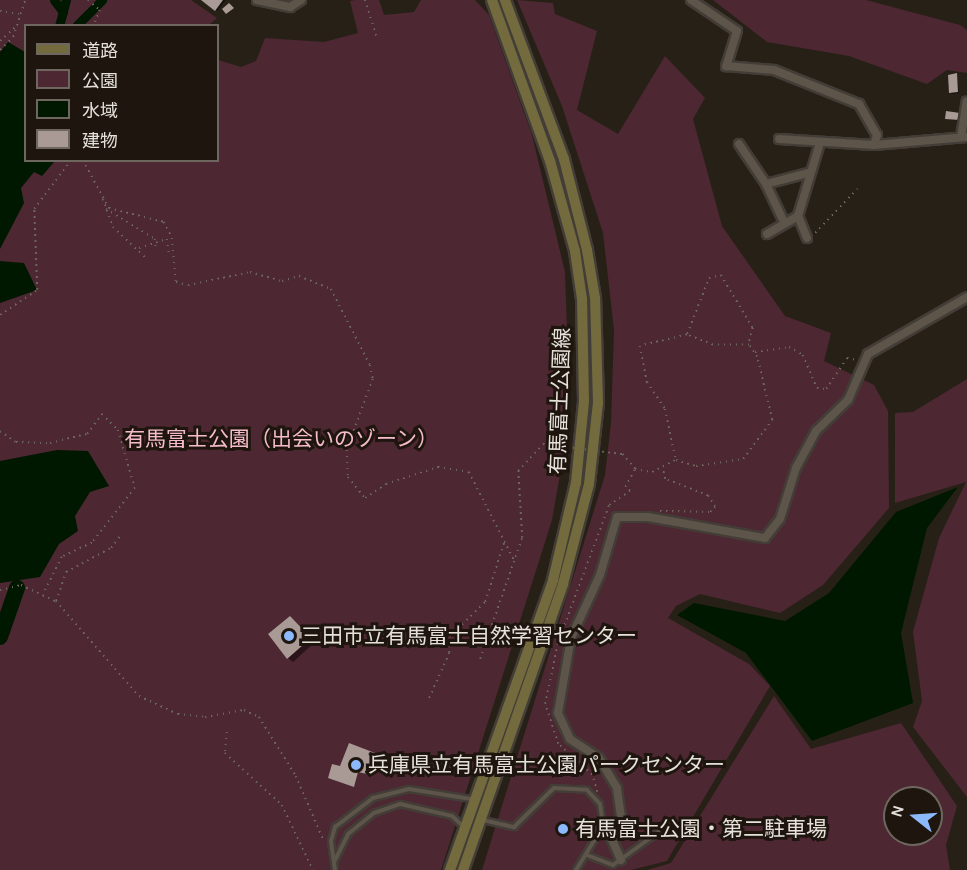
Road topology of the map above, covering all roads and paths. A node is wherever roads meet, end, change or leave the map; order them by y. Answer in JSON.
{"nodes":[{"id":1,"x":25,"y":0,"type":"edge"},
{"id":2,"x":88,"y":0,"type":"edge"},
{"id":3,"x":257,"y":0,"type":"edge"},
{"id":4,"x":301,"y":0,"type":"edge"},
{"id":5,"x":365,"y":0,"type":"edge"},
{"id":6,"x":492,"y":0,"type":"edge"},
{"id":7,"x":505,"y":0,"type":"edge"},
{"id":8,"x":691,"y":0,"type":"edge"},
{"id":9,"x":0,"y":11,"type":"edge"},
{"id":10,"x":21,"y":13,"type":"junction"},
{"id":11,"x":95,"y":24,"type":"edge"},
{"id":12,"x":17,"y":25,"type":"junction"},
{"id":13,"x":377,"y":36,"type":"dead end"},
{"id":14,"x":0,"y":41,"type":"edge"},
{"id":15,"x":0,"y":50,"type":"edge"},
{"id":16,"x":967,"y":101,"type":"edge"},
{"id":17,"x":964,"y":137,"type":"edge"},
{"id":18,"x":779,"y":139,"type":"dead end"},
{"id":19,"x":739,"y":144,"type":"dead end"},
{"id":20,"x":874,"y":145,"type":"junction"},
{"id":21,"x":819,"y":146,"type":"junction"},
{"id":22,"x":69,"y":162,"type":"edge"},
{"id":23,"x":84,"y":162,"type":"edge"},
{"id":24,"x":808,"y":173,"type":"junction"},
{"id":25,"x":766,"y":184,"type":"junction"},
{"id":26,"x":857,"y":189,"type":"dead end"},
{"id":27,"x":103,"y":198,"type":"junction"},
{"id":28,"x":104,"y":208,"type":"junction"},
{"id":29,"x":798,"y":216,"type":"junction"},
{"id":30,"x":784,"y":222,"type":"junction"},
{"id":31,"x":767,"y":234,"type":"dead end"},
{"id":32,"x":807,"y":238,"type":"joint"},
{"id":33,"x":156,"y":242,"type":"junction"},
{"id":34,"x":138,"y":248,"type":"junction"},
{"id":35,"x":156,"y":249,"type":"dead end"},
{"id":36,"x":169,"y":254,"type":"dead end"},
{"id":37,"x":145,"y":257,"type":"dead end"},
{"id":38,"x":967,"y":297,"type":"edge"},
{"id":39,"x":0,"y":315,"type":"edge"},
{"id":40,"x":687,"y":335,"type":"junction"},
{"id":41,"x":749,"y":345,"type":"junction"},
{"id":42,"x":754,"y":352,"type":"junction"},
{"id":43,"x":865,"y":362,"type":"junction"},
{"id":44,"x":0,"y":431,"type":"edge"},
{"id":45,"x":676,"y":460,"type":"junction"},
{"id":46,"x":635,"y":469,"type":"junction"},
{"id":47,"x":663,"y":469,"type":"junction"},
{"id":48,"x":609,"y":505,"type":"dead end"},
{"id":49,"x":648,"y":517,"type":"junction"},
{"id":50,"x":120,"y":536,"type":"dead end"},
{"id":51,"x":504,"y":542,"type":"junction"},
{"id":52,"x":514,"y":560,"type":"junction"},
{"id":53,"x":0,"y":590,"type":"edge"},
{"id":54,"x":43,"y":594,"type":"junction"},
{"id":55,"x":56,"y":602,"type":"junction"},
{"id":56,"x":480,"y":659,"type":"dead end"},
{"id":57,"x":429,"y":698,"type":"dead end"},
{"id":58,"x":227,"y":732,"type":"dead end"},
{"id":59,"x":475,"y":797,"type":"junction"},
{"id":60,"x":481,"y":819,"type":"junction"},
{"id":61,"x":465,"y":827,"type":"junction"},
{"id":62,"x":663,"y":830,"type":"dead end"},
{"id":63,"x":323,"y":839,"type":"dead end"},
{"id":64,"x":587,"y":855,"type":"junction"},
{"id":65,"x":621,"y":860,"type":"junction"},
{"id":66,"x":334,"y":861,"type":"junction"},
{"id":67,"x":313,"y":870,"type":"edge"},
{"id":68,"x":335,"y":870,"type":"edge"},
{"id":69,"x":450,"y":870,"type":"edge"},
{"id":70,"x":463,"y":870,"type":"edge"},
{"id":71,"x":576,"y":870,"type":"edge"}],
"edges":[{"from":1,"to":10,"type":"path"},
{"from":2,"to":11,"type":"path"},
{"from":3,"to":4,"type":"street"},
{"from":5,"to":13,"type":"path"},
{"from":6,"to":59,"type":"main road","name":"有馬富士公園線"},
{"from":7,"to":60,"type":"main road","name":"有馬富士公園線"},
{"from":8,"to":20,"type":"street"},
{"from":9,"to":10,"type":"path"},
{"from":10,"to":12,"type":"path"},
{"from":12,"to":14,"type":"path"},
{"from":12,"to":15,"type":"path"},
{"from":16,"to":17,"type":"street"},
{"from":17,"to":20,"type":"street"},
{"from":18,"to":21,"type":"street"},
{"from":19,"to":25,"type":"street"},
{"from":20,"to":21,"type":"street"},
{"from":21,"to":24,"type":"street"},
{"from":22,"to":39,"type":"path"},
{"from":23,"to":27,"type":"path"},
{"from":24,"to":25,"type":"street"},
{"from":24,"to":29,"type":"street"},
{"from":25,"to":30,"type":"street"},
{"from":26,"to":32,"type":"path"},
{"from":27,"to":28,"type":"path"},
{"from":27,"to":51,"type":"path"},
{"from":28,"to":33,"type":"path"},
{"from":28,"to":34,"type":"path"},
{"from":29,"to":30,"type":"street"},
{"from":29,"to":32,"type":"street"},
{"from":30,"to":31,"type":"street"},
{"from":33,"to":34,"type":"path"},
{"from":33,"to":35,"type":"path"},
{"from":33,"to":36,"type":"path"},
{"from":34,"to":37,"type":"path"},
{"from":38,"to":43,"type":"street"},
{"from":40,"to":41,"type":"path"},
{"from":40,"to":41,"type":"path"},
{"from":40,"to":45,"type":"path"},
{"from":41,"to":42,"type":"path"},
{"from":42,"to":43,"type":"path"},
{"from":42,"to":45,"type":"path"},
{"from":43,"to":49,"type":"street"},
{"from":44,"to":54,"type":"path"},
{"from":45,"to":47,"type":"path"},
{"from":46,"to":47,"type":"path"},
{"from":46,"to":48,"type":"path"},
{"from":46,"to":52,"type":"path","bridge":true},
{"from":47,"to":49,"type":"path"},
{"from":49,"to":65,"type":"street"},
{"from":50,"to":55,"type":"path"},
{"from":51,"to":52,"type":"path"},
{"from":51,"to":57,"type":"path"},
{"from":52,"to":56,"type":"path"},
{"from":53,"to":54,"type":"path"},
{"from":54,"to":55,"type":"path"},
{"from":55,"to":63,"type":"path"},
{"from":58,"to":67,"type":"path"},
{"from":59,"to":61,"type":"main road","name":"有馬富士公園線"},
{"from":59,"to":66,"type":"lane"},
{"from":60,"to":64,"type":"lane"},
{"from":60,"to":70,"type":"main road","name":"有馬富士公園線"},
{"from":61,"to":66,"type":"lane"},
{"from":61,"to":69,"type":"main road","name":"有馬富士公園線"},
{"from":62,"to":65,"type":"lane"},
{"from":64,"to":65,"type":"lane"},
{"from":64,"to":71,"type":"lane"},
{"from":66,"to":68,"type":"lane"}]}
